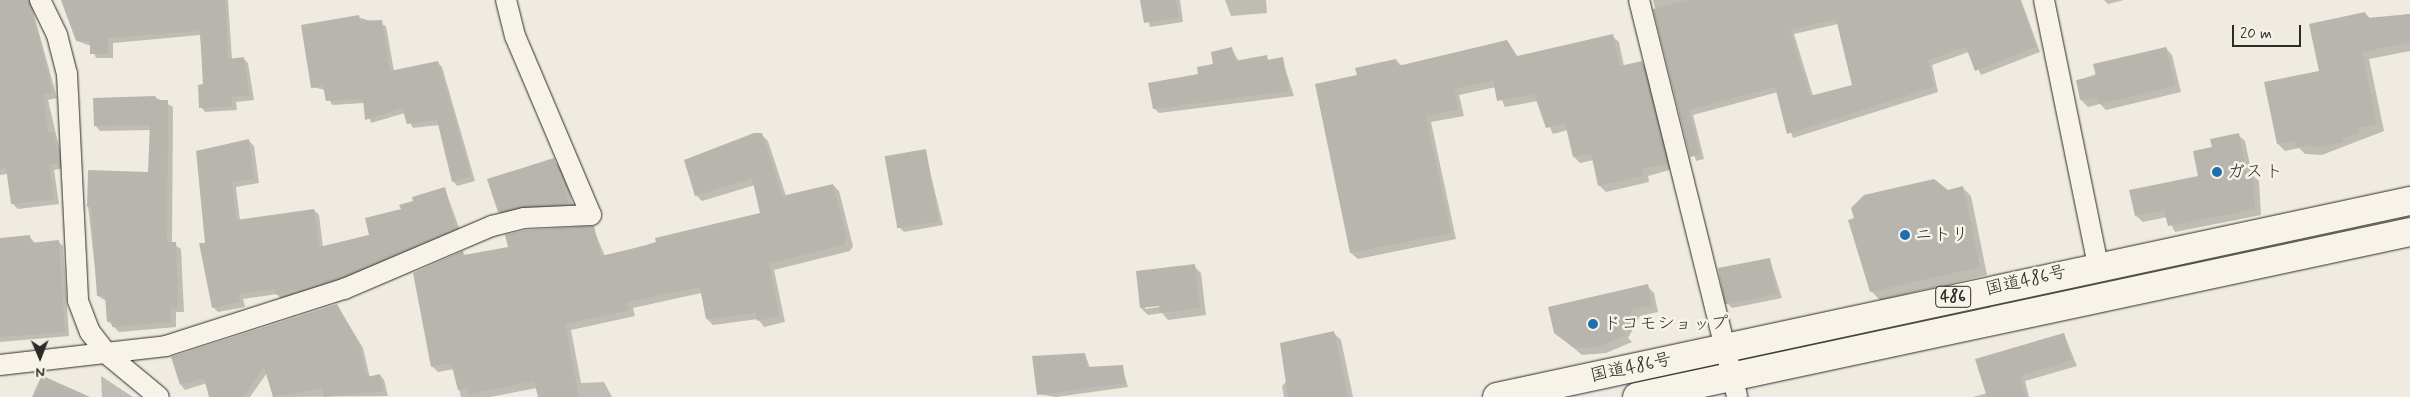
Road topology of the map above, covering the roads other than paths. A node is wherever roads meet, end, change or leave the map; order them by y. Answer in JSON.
{"nodes":[{"id":1,"x":40,"y":0,"type":"edge"},
{"id":2,"x":506,"y":0,"type":"edge"},
{"id":3,"x":1639,"y":0,"type":"edge"},
{"id":4,"x":2044,"y":0,"type":"edge"},
{"id":5,"x":2410,"y":201,"type":"edge"},
{"id":6,"x":2410,"y":232,"type":"edge"},
{"id":7,"x":2098,"y":265,"type":"junction"},
{"id":8,"x":1728,"y":347,"type":"junction"},
{"id":9,"x":107,"y":354,"type":"junction"},
{"id":10,"x":0,"y":365,"type":"edge"},
{"id":11,"x":1735,"y":387,"type":"edge"},
{"id":12,"x":159,"y":397,"type":"edge"},
{"id":13,"x":1497,"y":397,"type":"edge"},
{"id":14,"x":1637,"y":397,"type":"edge"}],
"edges":[{"from":1,"to":9,"type":"street"},
{"from":2,"to":9,"type":"street"},
{"from":3,"to":8,"type":"street"},
{"from":4,"to":7,"type":"street"},
{"from":5,"to":7,"type":"highway","name":"国道486号","number":"486"},
{"from":6,"to":11,"type":"highway","name":"国道486号","number":"486"},
{"from":7,"to":8,"type":"highway","name":"国道486号","number":"486"},
{"from":8,"to":11,"type":"street"},
{"from":8,"to":13,"type":"highway","name":"国道486号","number":"486"},
{"from":9,"to":10,"type":"street"},
{"from":9,"to":12,"type":"street"},
{"from":11,"to":14,"type":"highway","name":"国道486号","number":"486"}]}
